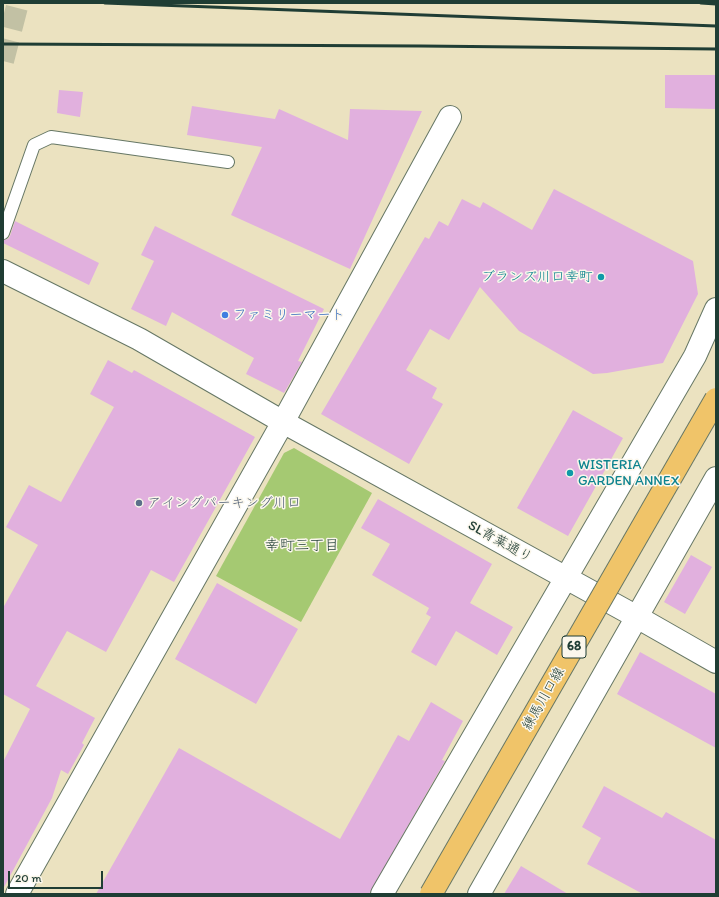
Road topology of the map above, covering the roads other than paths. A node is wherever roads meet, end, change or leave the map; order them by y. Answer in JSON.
{"nodes":[{"id":1,"x":450,"y":117,"type":"dead end"},
{"id":2,"x":228,"y":162,"type":"dead end"},
{"id":3,"x":3,"y":233,"type":"edge"},
{"id":4,"x":3,"y":271,"type":"edge"},
{"id":5,"x":716,"y":309,"type":"edge"},
{"id":6,"x":716,"y":399,"type":"edge"},
{"id":7,"x":283,"y":422,"type":"junction"},
{"id":8,"x":716,"y":478,"type":"edge"},
{"id":9,"x":566,"y":578,"type":"junction"},
{"id":10,"x":637,"y":617,"type":"junction"},
{"id":11,"x":716,"y":662,"type":"edge"},
{"id":12,"x":17,"y":894,"type":"edge"},
{"id":13,"x":382,"y":894,"type":"edge"},
{"id":14,"x":431,"y":894,"type":"edge"},
{"id":15,"x":479,"y":894,"type":"edge"}],
"edges":[{"from":1,"to":7,"type":"street"},
{"from":2,"to":3,"type":"lane"},
{"from":4,"to":7,"type":"street","name":"SL青葉通り"},
{"from":5,"to":9,"type":"street"},
{"from":6,"to":14,"type":"main road","name":"練馬川口線","number":"68","bridge":true},
{"from":7,"to":9,"type":"street","name":"SL青葉通り"},
{"from":7,"to":12,"type":"street"},
{"from":8,"to":10,"type":"street"},
{"from":9,"to":10,"type":"street","name":"SL青葉通り"},
{"from":9,"to":13,"type":"street"},
{"from":10,"to":11,"type":"street","name":"SL青葉通り"},
{"from":10,"to":15,"type":"street"}]}
